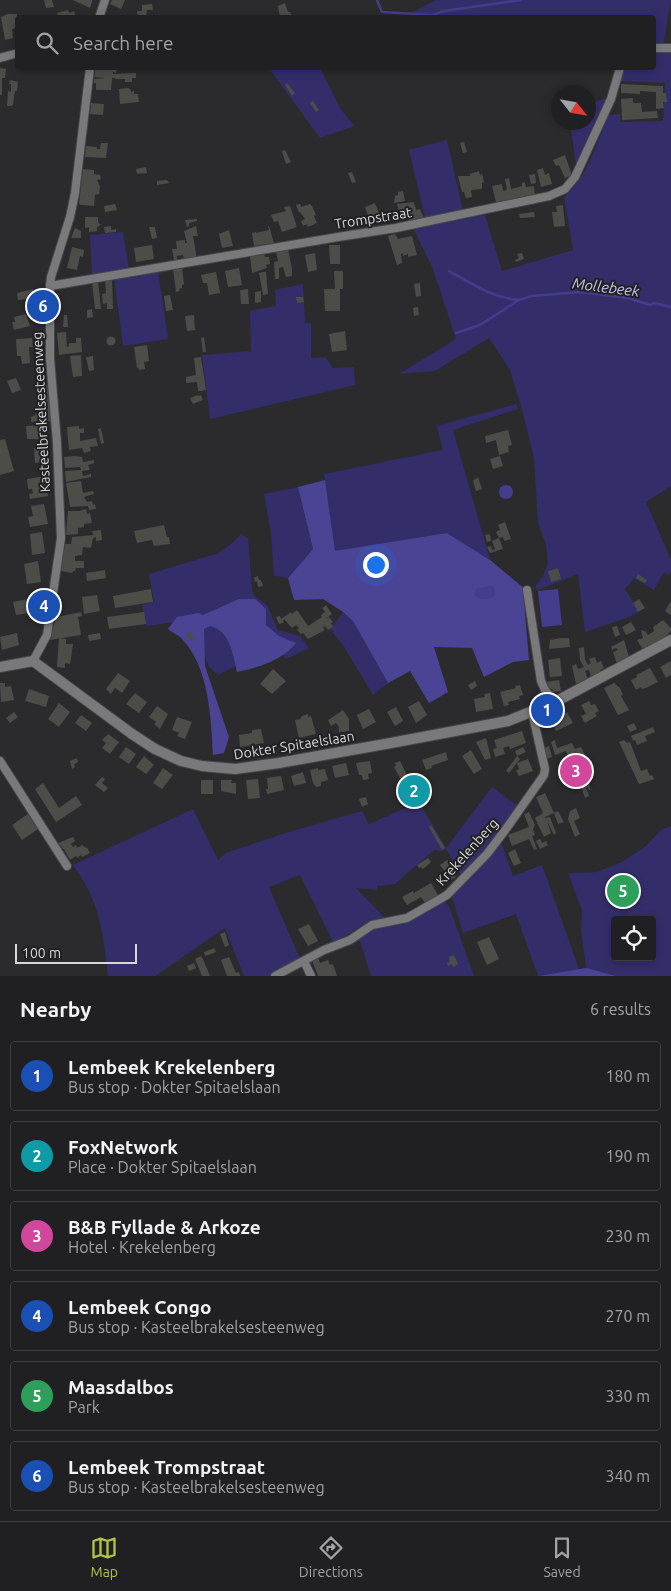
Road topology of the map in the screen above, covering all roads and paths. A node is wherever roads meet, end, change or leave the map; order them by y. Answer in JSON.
{"nodes":[{"id":1,"x":105,"y":0,"type":"edge"},
{"id":2,"x":100,"y":15,"type":"edge"},
{"id":3,"x":656,"y":48,"type":"edge"},
{"id":4,"x":671,"y":48,"type":"edge"},
{"id":5,"x":15,"y":54,"type":"edge"},
{"id":6,"x":0,"y":58,"type":"edge"},
{"id":7,"x":90,"y":70,"type":"edge"},
{"id":8,"x":619,"y":70,"type":"edge"},
{"id":9,"x":50,"y":286,"type":"junction"},
{"id":10,"x":527,"y":590,"type":"dead end"},
{"id":11,"x":671,"y":640,"type":"edge"},
{"id":12,"x":33,"y":661,"type":"junction"},
{"id":13,"x":0,"y":668,"type":"edge"},
{"id":14,"x":555,"y":702,"type":"junction"},
{"id":15,"x":532,"y":712,"type":"junction"},
{"id":16,"x":0,"y":761,"type":"edge"},
{"id":17,"x":67,"y":866,"type":"dead end"},
{"id":18,"x":304,"y":961,"type":"junction"},
{"id":19,"x":275,"y":976,"type":"edge"},
{"id":20,"x":311,"y":976,"type":"edge"}],
"edges":[{"from":1,"to":2,"type":"street"},
{"from":3,"to":4,"type":"street"},
{"from":5,"to":6,"type":"street"},
{"from":7,"to":9,"type":"street","name":"Kasteelbrakelsesteenweg"},
{"from":8,"to":9,"type":"street","name":"Trompstraat"},
{"from":9,"to":12,"type":"street","name":"Kasteelbrakelsesteenweg"},
{"from":10,"to":14,"type":"street"},
{"from":11,"to":14,"type":"street","name":"Dokter Spitaelslaan"},
{"from":12,"to":13,"type":"street"},
{"from":12,"to":15,"type":"street","name":"Dokter Spitaelslaan"},
{"from":14,"to":15,"type":"street","name":"Dokter Spitaelslaan"},
{"from":15,"to":18,"type":"street","name":"Krekelenberg"},
{"from":16,"to":17,"type":"street"},
{"from":18,"to":19,"type":"street","name":"Krekelenberg"},
{"from":18,"to":20,"type":"street"}]}
